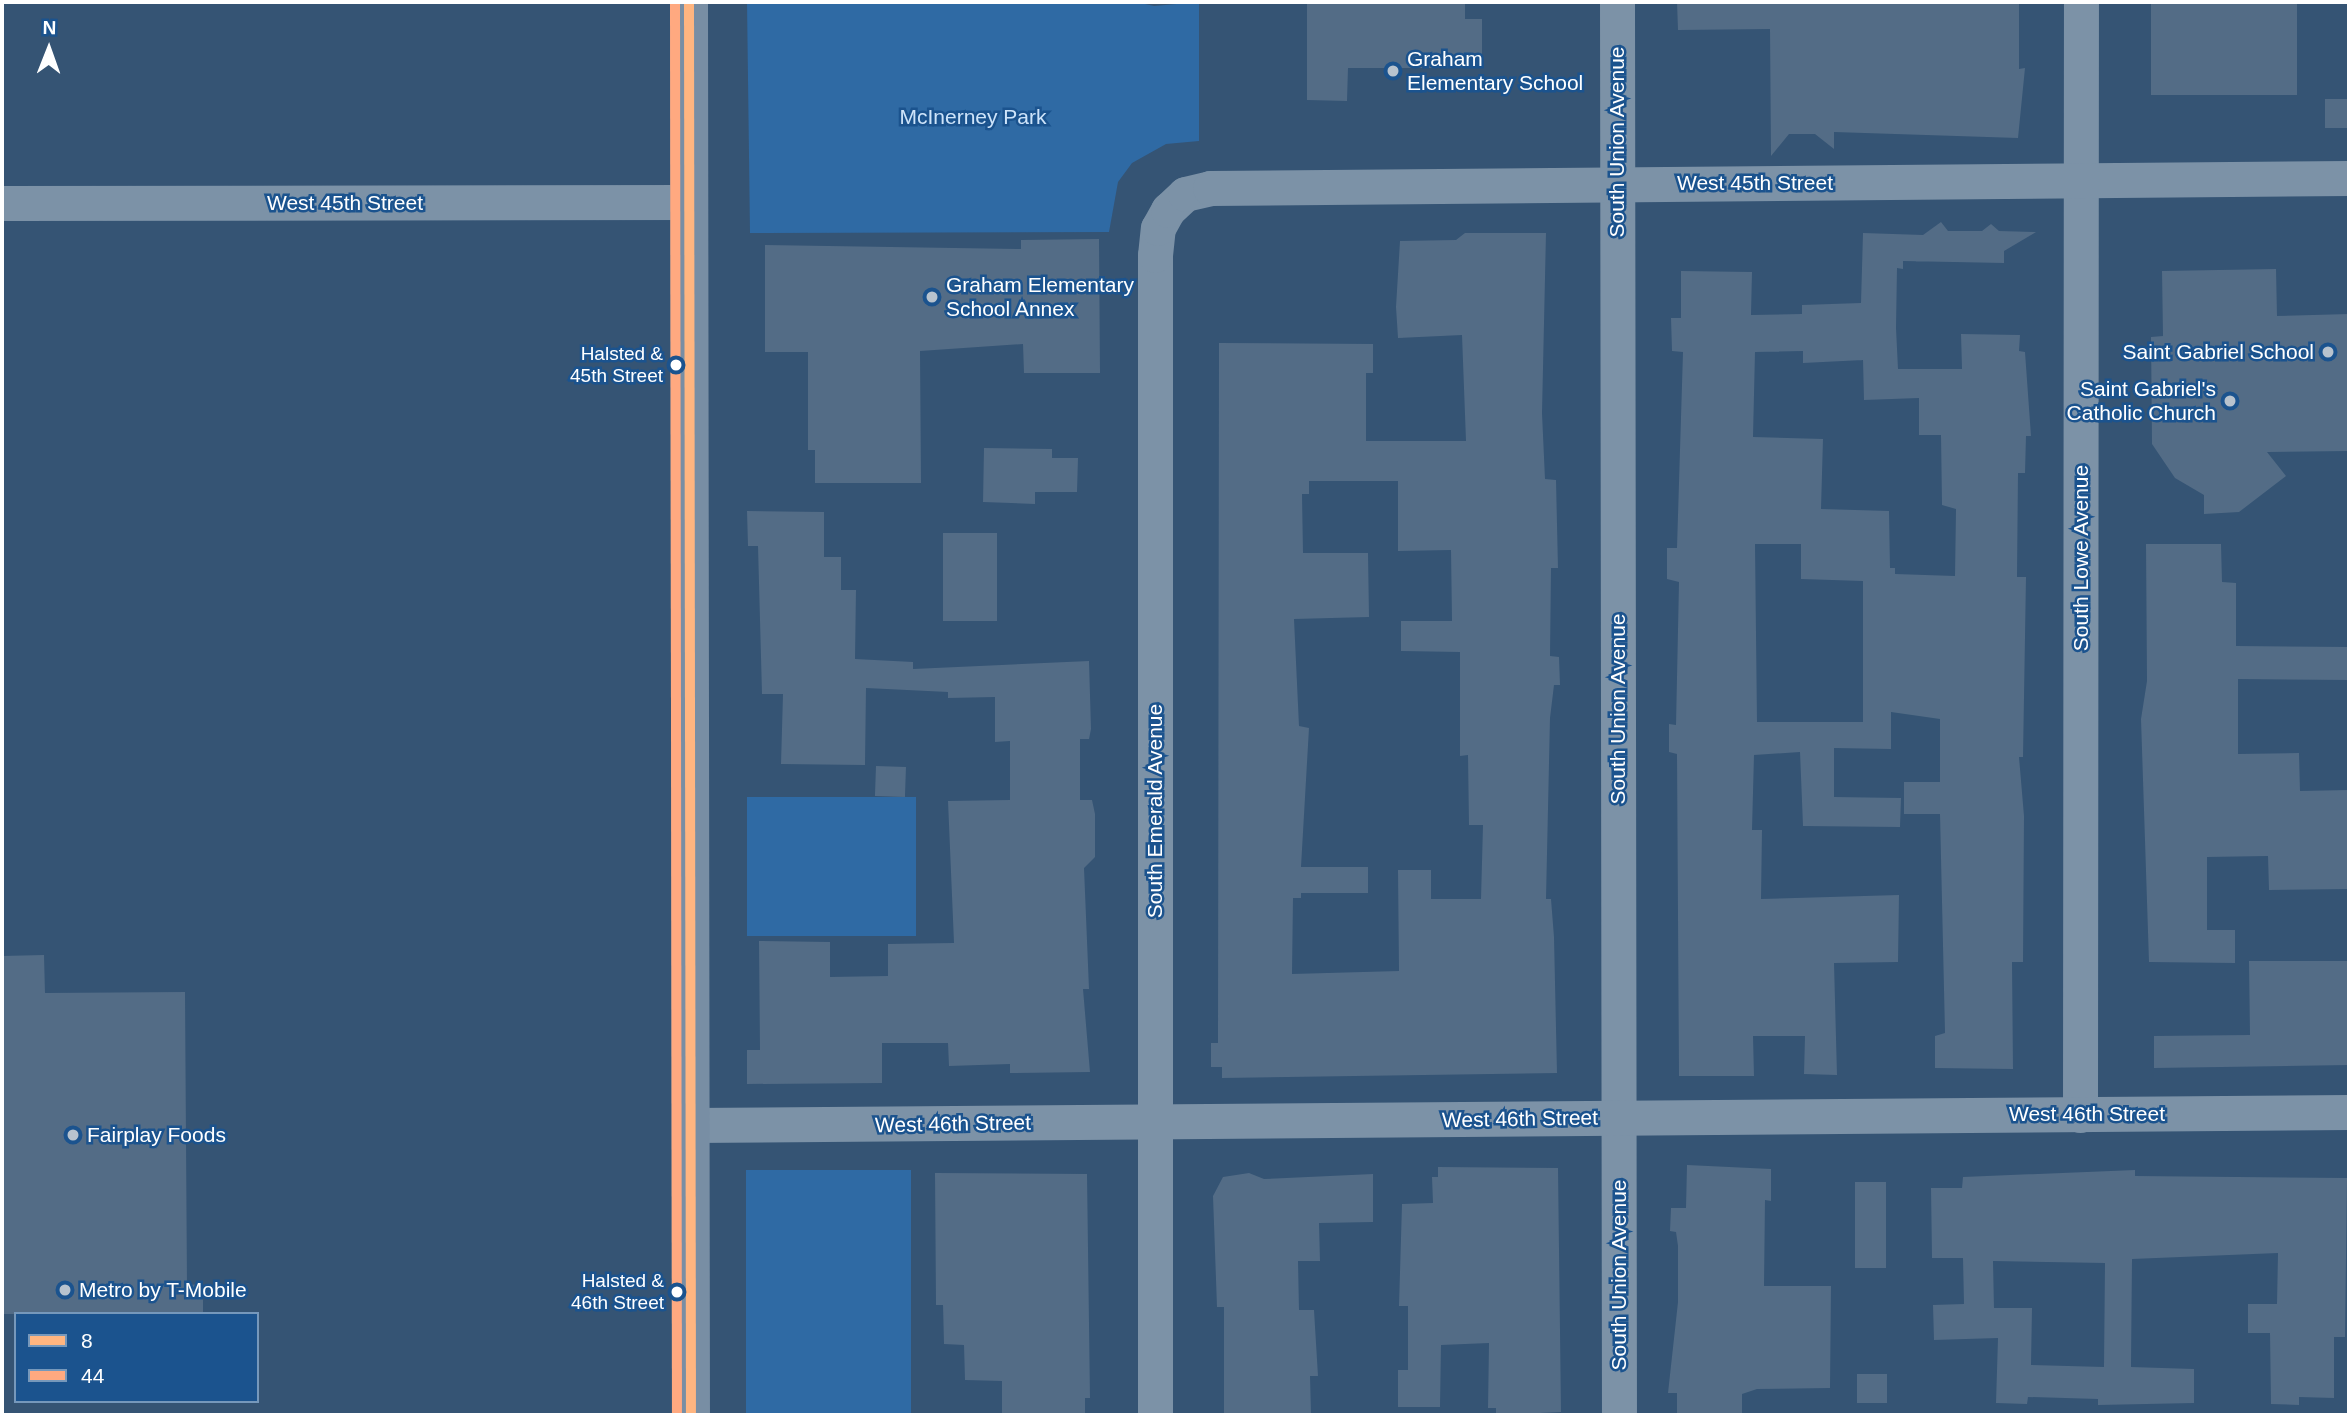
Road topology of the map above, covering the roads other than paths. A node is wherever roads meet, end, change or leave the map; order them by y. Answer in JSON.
{"nodes":[{"id":1,"x":689,"y":2,"type":"edge"},
{"id":2,"x":1617,"y":2,"type":"edge"},
{"id":3,"x":2081,"y":2,"type":"edge"},
{"id":4,"x":2349,"y":178,"type":"edge"},
{"id":5,"x":2081,"y":180,"type":"junction"},
{"id":6,"x":1617,"y":184,"type":"junction"},
{"id":7,"x":689,"y":202,"type":"junction"},
{"id":8,"x":2,"y":203,"type":"edge"},
{"id":9,"x":1168,"y":210,"type":"joint"},
{"id":10,"x":2349,"y":1112,"type":"edge"},
{"id":11,"x":2080,"y":1115,"type":"junction"},
{"id":12,"x":1618,"y":1118,"type":"junction"},
{"id":13,"x":1156,"y":1122,"type":"junction"},
{"id":14,"x":691,"y":1125,"type":"junction"},
{"id":15,"x":691,"y":1415,"type":"edge"},
{"id":16,"x":1156,"y":1415,"type":"edge"},
{"id":17,"x":1619,"y":1415,"type":"edge"}],
"edges":[{"from":1,"to":7,"type":"main road"},
{"from":2,"to":6,"type":"street","name":"South Union Avenue"},
{"from":3,"to":5,"type":"street","name":"South Lowe Avenue"},
{"from":4,"to":5,"type":"street","name":"West 45th Street"},
{"from":5,"to":6,"type":"street","name":"West 45th Street"},
{"from":5,"to":11,"type":"street","name":"South Lowe Avenue"},
{"from":6,"to":9,"type":"street","name":"West 45th Street"},
{"from":6,"to":12,"type":"street","name":"South Union Avenue"},
{"from":7,"to":8,"type":"street","name":"West 45th Street"},
{"from":7,"to":14,"type":"main road"},
{"from":9,"to":13,"type":"street","name":"South Emerald Avenue"},
{"from":10,"to":11,"type":"street","name":"West 46th Street"},
{"from":11,"to":12,"type":"street","name":"West 46th Street"},
{"from":12,"to":13,"type":"street","name":"West 46th Street"},
{"from":12,"to":17,"type":"street","name":"South Union Avenue"},
{"from":13,"to":14,"type":"street","name":"West 46th Street"},
{"from":13,"to":16,"type":"street","name":"South Emerald Avenue"},
{"from":14,"to":15,"type":"main road"}]}
